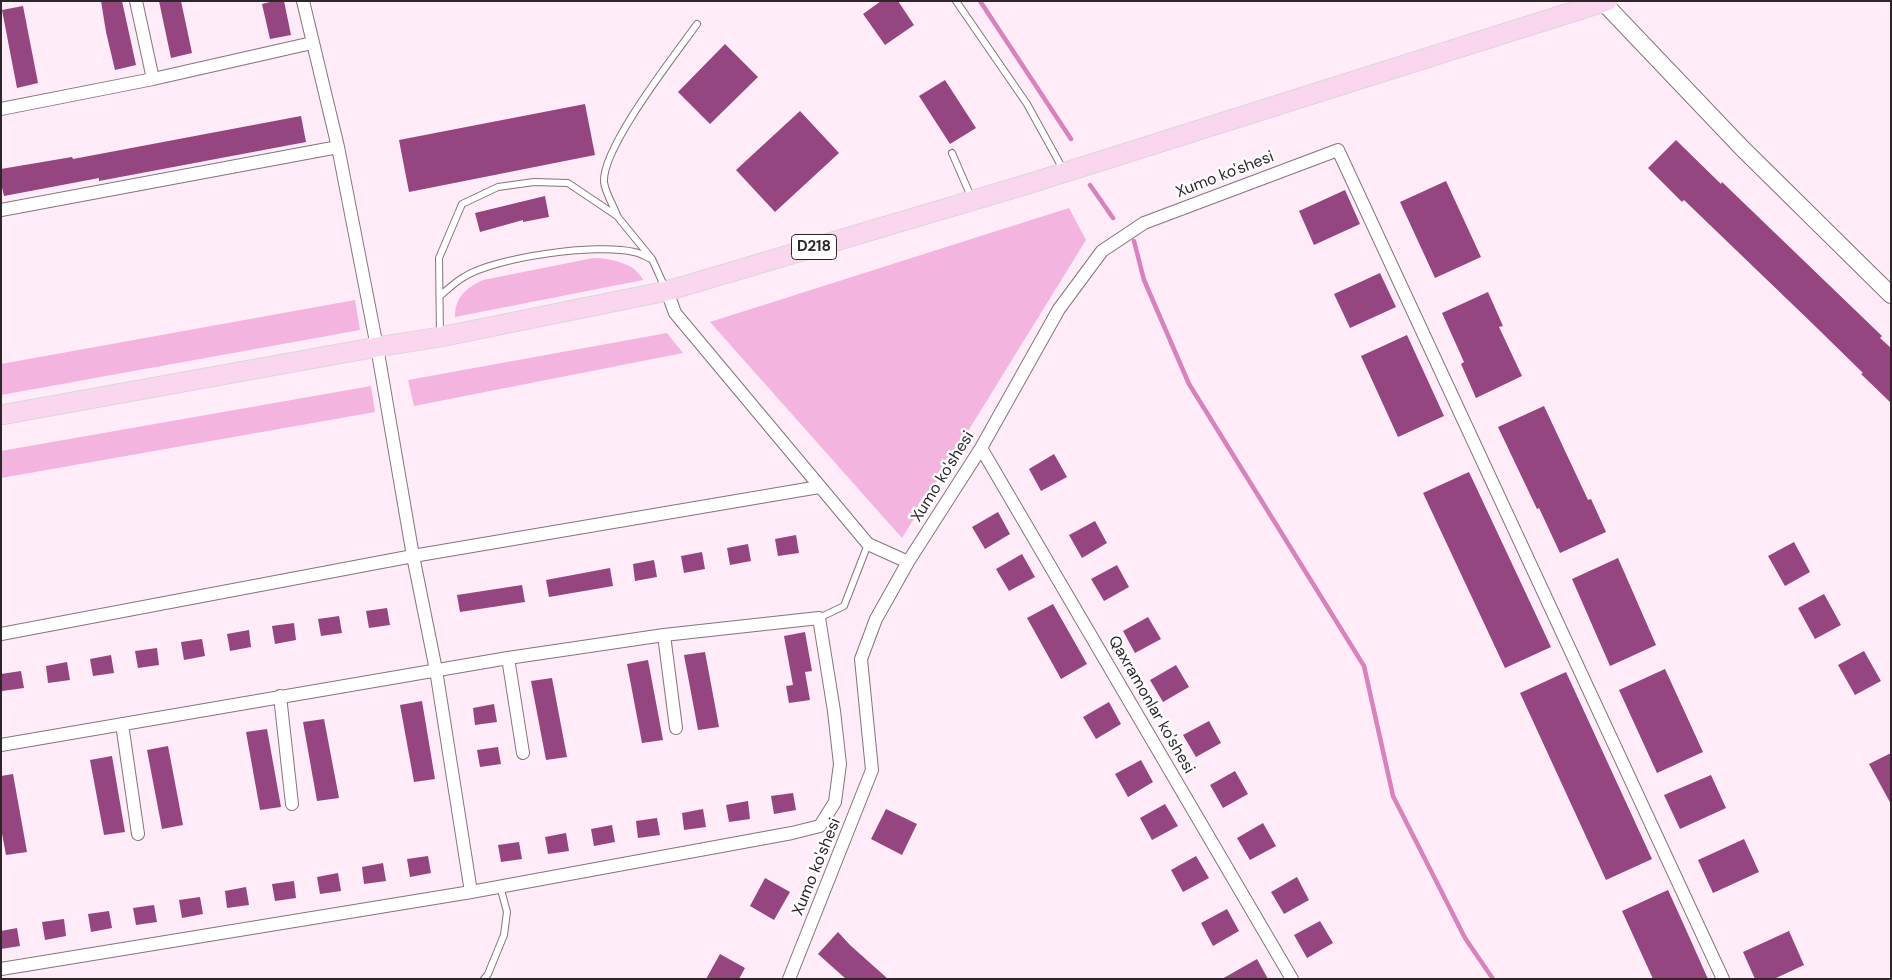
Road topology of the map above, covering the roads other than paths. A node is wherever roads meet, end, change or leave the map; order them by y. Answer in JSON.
{"nodes":[{"id":1,"x":136,"y":1,"type":"edge"},
{"id":2,"x":303,"y":1,"type":"edge"},
{"id":3,"x":956,"y":1,"type":"edge"},
{"id":4,"x":1604,"y":2,"type":"edge"},
{"id":5,"x":697,"y":24,"type":"dead end"},
{"id":6,"x":312,"y":43,"type":"junction"},
{"id":7,"x":153,"y":79,"type":"junction"},
{"id":8,"x":1,"y":109,"type":"edge"},
{"id":9,"x":338,"y":147,"type":"junction"},
{"id":10,"x":952,"y":153,"type":"dead end"},
{"id":11,"x":1064,"y":172,"type":"junction"},
{"id":12,"x":973,"y":200,"type":"junction"},
{"id":13,"x":1,"y":210,"type":"edge"},
{"id":14,"x":617,"y":216,"type":"junction"},
{"id":15,"x":652,"y":259,"type":"junction"},
{"id":16,"x":666,"y":291,"type":"junction"},
{"id":17,"x":440,"y":296,"type":"junction"},
{"id":18,"x":1891,"y":296,"type":"edge"},
{"id":19,"x":440,"y":337,"type":"junction"},
{"id":20,"x":377,"y":347,"type":"junction"},
{"id":21,"x":1,"y":415,"type":"edge"},
{"id":22,"x":982,"y":448,"type":"junction"},
{"id":23,"x":819,"y":487,"type":"junction"},
{"id":24,"x":868,"y":544,"type":"junction"},
{"id":25,"x":413,"y":556,"type":"junction"},
{"id":26,"x":908,"y":562,"type":"junction"},
{"id":27,"x":819,"y":618,"type":"junction"},
{"id":28,"x":1,"y":634,"type":"edge"},
{"id":29,"x":664,"y":635,"type":"junction"},
{"id":30,"x":508,"y":658,"type":"junction"},
{"id":31,"x":436,"y":670,"type":"junction"},
{"id":32,"x":280,"y":696,"type":"junction"},
{"id":33,"x":122,"y":724,"type":"junction"},
{"id":34,"x":676,"y":728,"type":"dead end"},
{"id":35,"x":1,"y":744,"type":"edge"},
{"id":36,"x":523,"y":753,"type":"dead end"},
{"id":37,"x":292,"y":804,"type":"dead end"},
{"id":38,"x":138,"y":834,"type":"dead end"},
{"id":39,"x":500,"y":886,"type":"junction"},
{"id":40,"x":471,"y":892,"type":"junction"},
{"id":41,"x":1,"y":969,"type":"edge"},
{"id":42,"x":794,"y":976,"type":"edge"},
{"id":43,"x":484,"y":979,"type":"edge"},
{"id":44,"x":1292,"y":979,"type":"edge"},
{"id":45,"x":1723,"y":979,"type":"edge"}],
"edges":[{"from":1,"to":7,"type":"street"},
{"from":2,"to":6,"type":"street"},
{"from":3,"to":11,"type":"lane"},
{"from":4,"to":11,"type":"main road","number":"D218"},
{"from":4,"to":18,"type":"street"},
{"from":5,"to":14,"type":"lane"},
{"from":6,"to":7,"type":"street"},
{"from":6,"to":9,"type":"street"},
{"from":7,"to":8,"type":"street"},
{"from":9,"to":13,"type":"street"},
{"from":9,"to":20,"type":"street"},
{"from":10,"to":12,"type":"lane"},
{"from":11,"to":12,"type":"main road","number":"D218"},
{"from":12,"to":16,"type":"main road","number":"D218"},
{"from":14,"to":15,"type":"lane"},
{"from":14,"to":17,"type":"lane"},
{"from":15,"to":16,"type":"lane"},
{"from":15,"to":17,"type":"lane"},
{"from":16,"to":19,"type":"main road","number":"D218"},
{"from":16,"to":23,"type":"street"},
{"from":17,"to":19,"type":"lane"},
{"from":19,"to":20,"type":"main road","number":"D218"},
{"from":20,"to":21,"type":"main road","number":"D218"},
{"from":20,"to":25,"type":"street"},
{"from":22,"to":26,"type":"street","name":"Xumo ko'shesi"},
{"from":22,"to":44,"type":"street","name":"Qaxramonlar ko'shesi"},
{"from":22,"to":45,"type":"street","name":"Xumo ko'shesi"},
{"from":23,"to":24,"type":"street"},
{"from":23,"to":25,"type":"street"},
{"from":24,"to":26,"type":"street"},
{"from":24,"to":27,"type":"lane"},
{"from":25,"to":28,"type":"street"},
{"from":25,"to":31,"type":"street"},
{"from":26,"to":42,"type":"street","name":"Xumo ko'shesi"},
{"from":27,"to":29,"type":"street"},
{"from":27,"to":39,"type":"street"},
{"from":29,"to":30,"type":"street"},
{"from":29,"to":34,"type":"street"},
{"from":30,"to":31,"type":"street"},
{"from":30,"to":36,"type":"street"},
{"from":31,"to":32,"type":"street"},
{"from":31,"to":40,"type":"street"},
{"from":32,"to":33,"type":"street"},
{"from":32,"to":37,"type":"street"},
{"from":33,"to":35,"type":"street"},
{"from":33,"to":38,"type":"street"},
{"from":39,"to":40,"type":"street"},
{"from":39,"to":43,"type":"lane"},
{"from":40,"to":41,"type":"street"}]}
